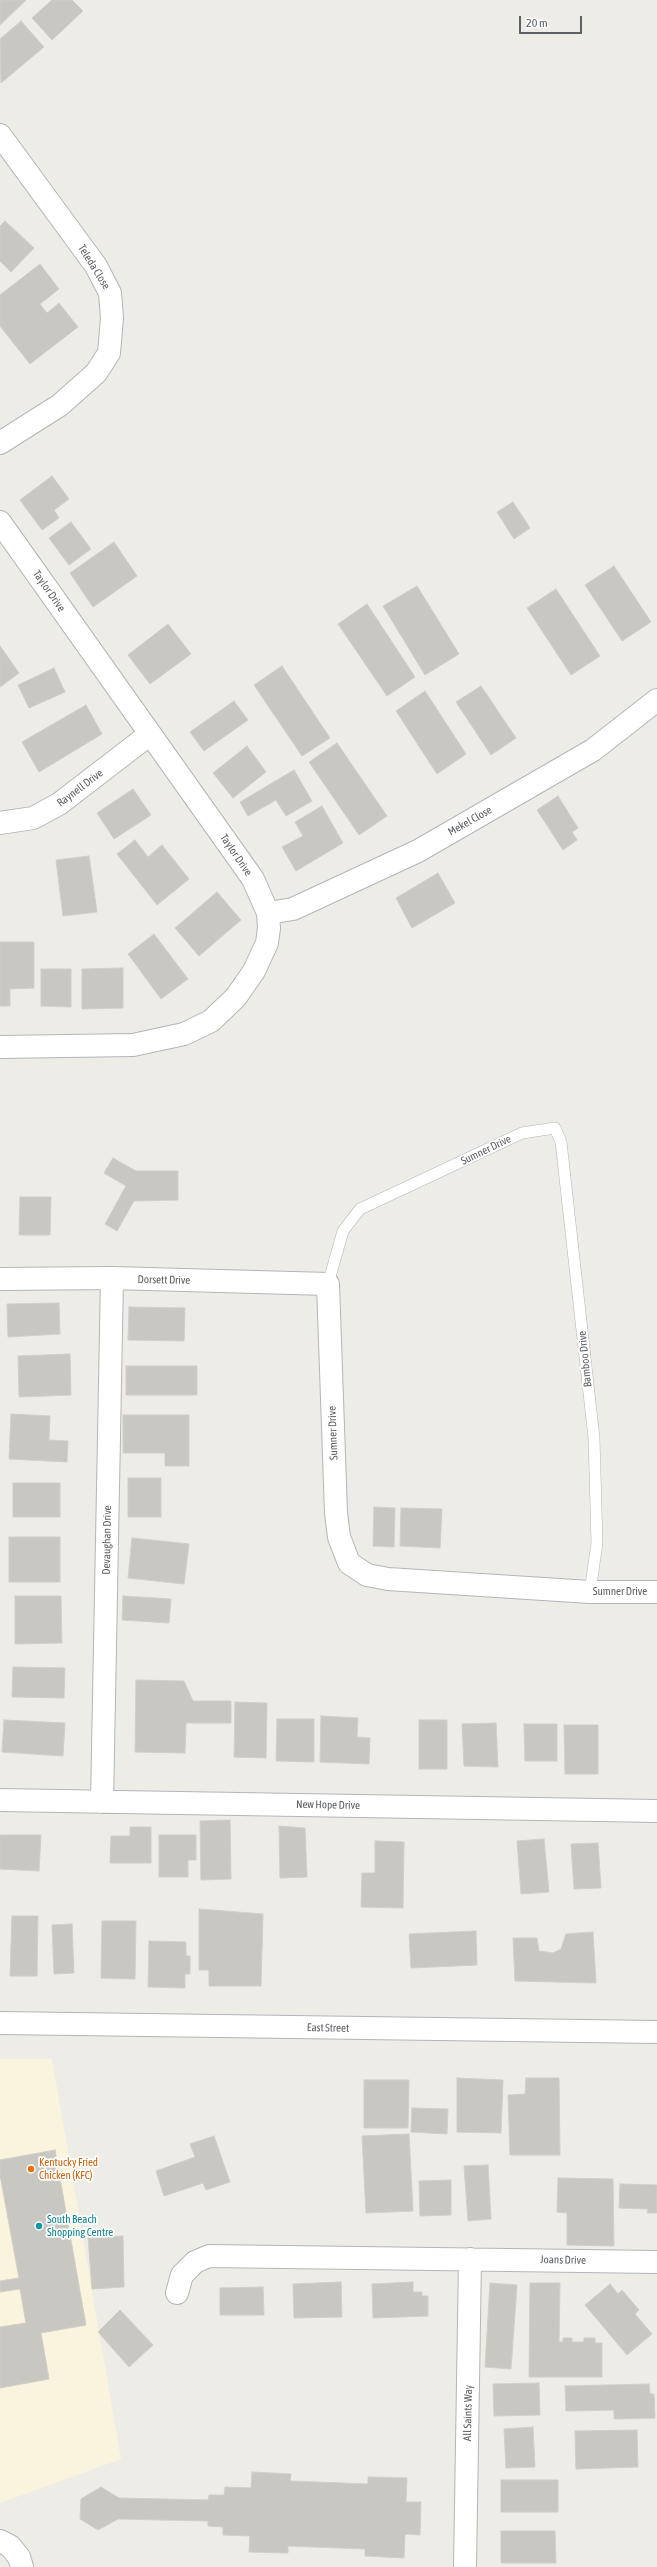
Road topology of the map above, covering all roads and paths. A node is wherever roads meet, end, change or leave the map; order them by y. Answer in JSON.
{"nodes":[{"id":1,"x":0,"y":134,"type":"edge"},
{"id":2,"x":0,"y":443,"type":"edge"},
{"id":3,"x":0,"y":522,"type":"edge"},
{"id":4,"x":657,"y":700,"type":"edge"},
{"id":5,"x":150,"y":734,"type":"junction"},
{"id":6,"x":0,"y":823,"type":"edge"},
{"id":7,"x":268,"y":913,"type":"junction"},
{"id":8,"x":0,"y":1047,"type":"edge"},
{"id":9,"x":555,"y":1128,"type":"joint"},
{"id":10,"x":112,"y":1278,"type":"junction"},
{"id":11,"x":0,"y":1279,"type":"edge"},
{"id":12,"x":328,"y":1284,"type":"junction"},
{"id":13,"x":590,"y":1592,"type":"junction"},
{"id":14,"x":657,"y":1592,"type":"edge"},
{"id":15,"x":0,"y":1800,"type":"edge"},
{"id":16,"x":102,"y":1802,"type":"junction"},
{"id":17,"x":657,"y":1811,"type":"edge"},
{"id":18,"x":0,"y":2023,"type":"edge"},
{"id":19,"x":657,"y":2032,"type":"edge"},
{"id":20,"x":470,"y":2259,"type":"junction"},
{"id":21,"x":657,"y":2262,"type":"edge"},
{"id":22,"x":176,"y":2293,"type":"dead end"},
{"id":23,"x":0,"y":2541,"type":"edge"},
{"id":24,"x":22,"y":2567,"type":"edge"},
{"id":25,"x":465,"y":2567,"type":"edge"}],
"edges":[{"from":1,"to":2,"type":"street","name":"Teleda Close"},
{"from":3,"to":5,"type":"street","name":"Taylor Drive"},
{"from":4,"to":7,"type":"street","name":"Mekel Close"},
{"from":5,"to":6,"type":"street","name":"Raynell Drive"},
{"from":5,"to":7,"type":"street","name":"Taylor Drive"},
{"from":7,"to":8,"type":"street","name":"Taylor Drive"},
{"from":9,"to":12,"type":"lane","name":"Sumner Drive"},
{"from":9,"to":13,"type":"lane","name":"Bamboo Drive"},
{"from":10,"to":11,"type":"street","name":"Dorsett Drive"},
{"from":10,"to":12,"type":"street","name":"Dorsett Drive"},
{"from":10,"to":16,"type":"street","name":"Devaughan Drive"},
{"from":12,"to":13,"type":"street","name":"Sumner Drive"},
{"from":13,"to":14,"type":"street","name":"Sumner Drive"},
{"from":15,"to":16,"type":"street","name":"New Hope Drive"},
{"from":16,"to":17,"type":"street","name":"New Hope Drive"},
{"from":18,"to":19,"type":"street","name":"East Street"},
{"from":20,"to":21,"type":"street","name":"Joans Drive"},
{"from":20,"to":22,"type":"street","name":"Joans Drive"},
{"from":20,"to":25,"type":"street","name":"All Saints Way"},
{"from":23,"to":24,"type":"street"}]}
